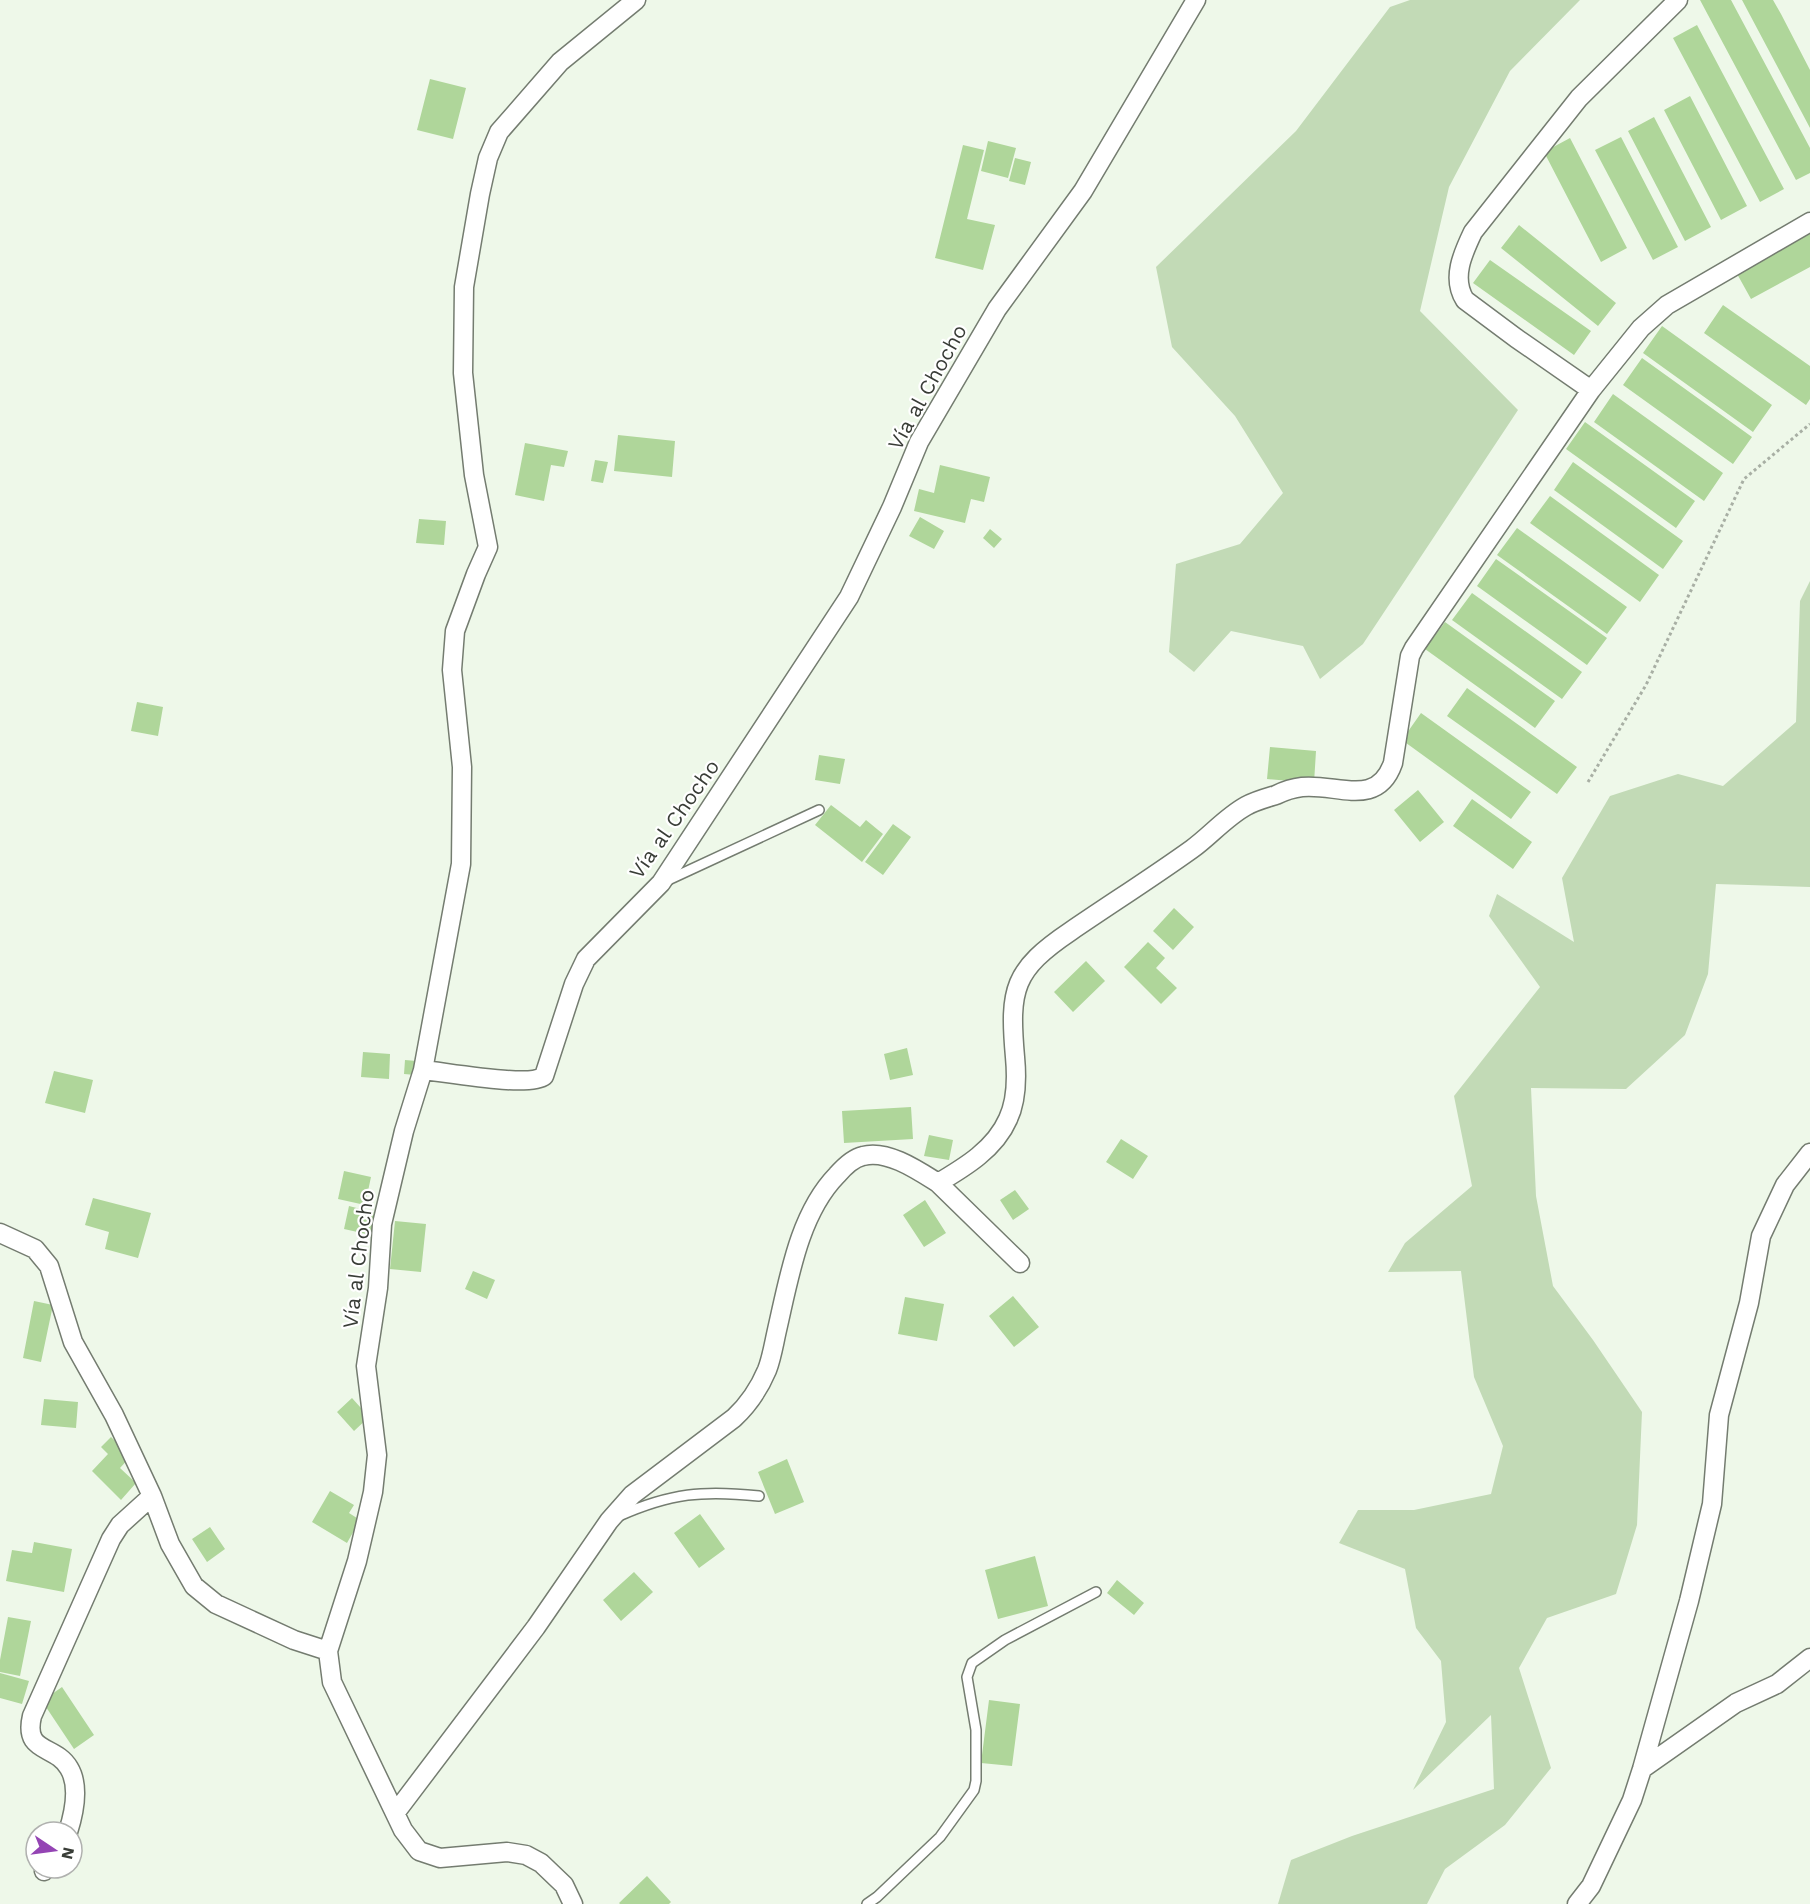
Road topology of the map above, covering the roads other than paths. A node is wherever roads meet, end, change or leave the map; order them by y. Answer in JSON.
{"nodes":[{"id":1,"x":636,"y":0,"type":"edge"},
{"id":2,"x":1196,"y":0,"type":"edge"},
{"id":3,"x":1678,"y":0,"type":"edge"},
{"id":4,"x":1810,"y":222,"type":"edge"},
{"id":5,"x":1591,"y":390,"type":"junction"},
{"id":6,"x":819,"y":810,"type":"dead end"},
{"id":7,"x":661,"y":883,"type":"junction"},
{"id":8,"x":423,"y":1070,"type":"junction"},
{"id":9,"x":1810,"y":1153,"type":"edge"},
{"id":10,"x":938,"y":1183,"type":"junction"},
{"id":11,"x":0,"y":1233,"type":"edge"},
{"id":12,"x":1020,"y":1263,"type":"dead end"},
{"id":13,"x":152,"y":1496,"type":"junction"},
{"id":14,"x":759,"y":1496,"type":"dead end"},
{"id":15,"x":609,"y":1521,"type":"junction"},
{"id":16,"x":1096,"y":1593,"type":"dead end"},
{"id":17,"x":328,"y":1651,"type":"junction"},
{"id":18,"x":1810,"y":1658,"type":"edge"},
{"id":19,"x":1642,"y":1769,"type":"junction"},
{"id":20,"x":396,"y":1812,"type":"junction"},
{"id":21,"x":72,"y":1820,"type":"edge"},
{"id":22,"x":573,"y":1904,"type":"edge"},
{"id":23,"x":867,"y":1904,"type":"edge"},
{"id":24,"x":1577,"y":1904,"type":"edge"}],
"edges":[{"from":1,"to":8,"type":"street"},
{"from":2,"to":7,"type":"street","name":"Vía al Chocho"},
{"from":3,"to":5,"type":"street"},
{"from":4,"to":5,"type":"street"},
{"from":5,"to":10,"type":"street"},
{"from":6,"to":7,"type":"lane"},
{"from":7,"to":8,"type":"street","name":"Vía al Chocho"},
{"from":8,"to":17,"type":"street","name":"Vía al Chocho"},
{"from":9,"to":19,"type":"street"},
{"from":10,"to":12,"type":"street"},
{"from":10,"to":15,"type":"street"},
{"from":11,"to":13,"type":"street"},
{"from":13,"to":17,"type":"street"},
{"from":13,"to":21,"type":"street"},
{"from":14,"to":15,"type":"lane"},
{"from":15,"to":20,"type":"street"},
{"from":16,"to":23,"type":"lane"},
{"from":17,"to":20,"type":"street"},
{"from":18,"to":19,"type":"street"},
{"from":19,"to":24,"type":"street"},
{"from":20,"to":22,"type":"street"}]}
